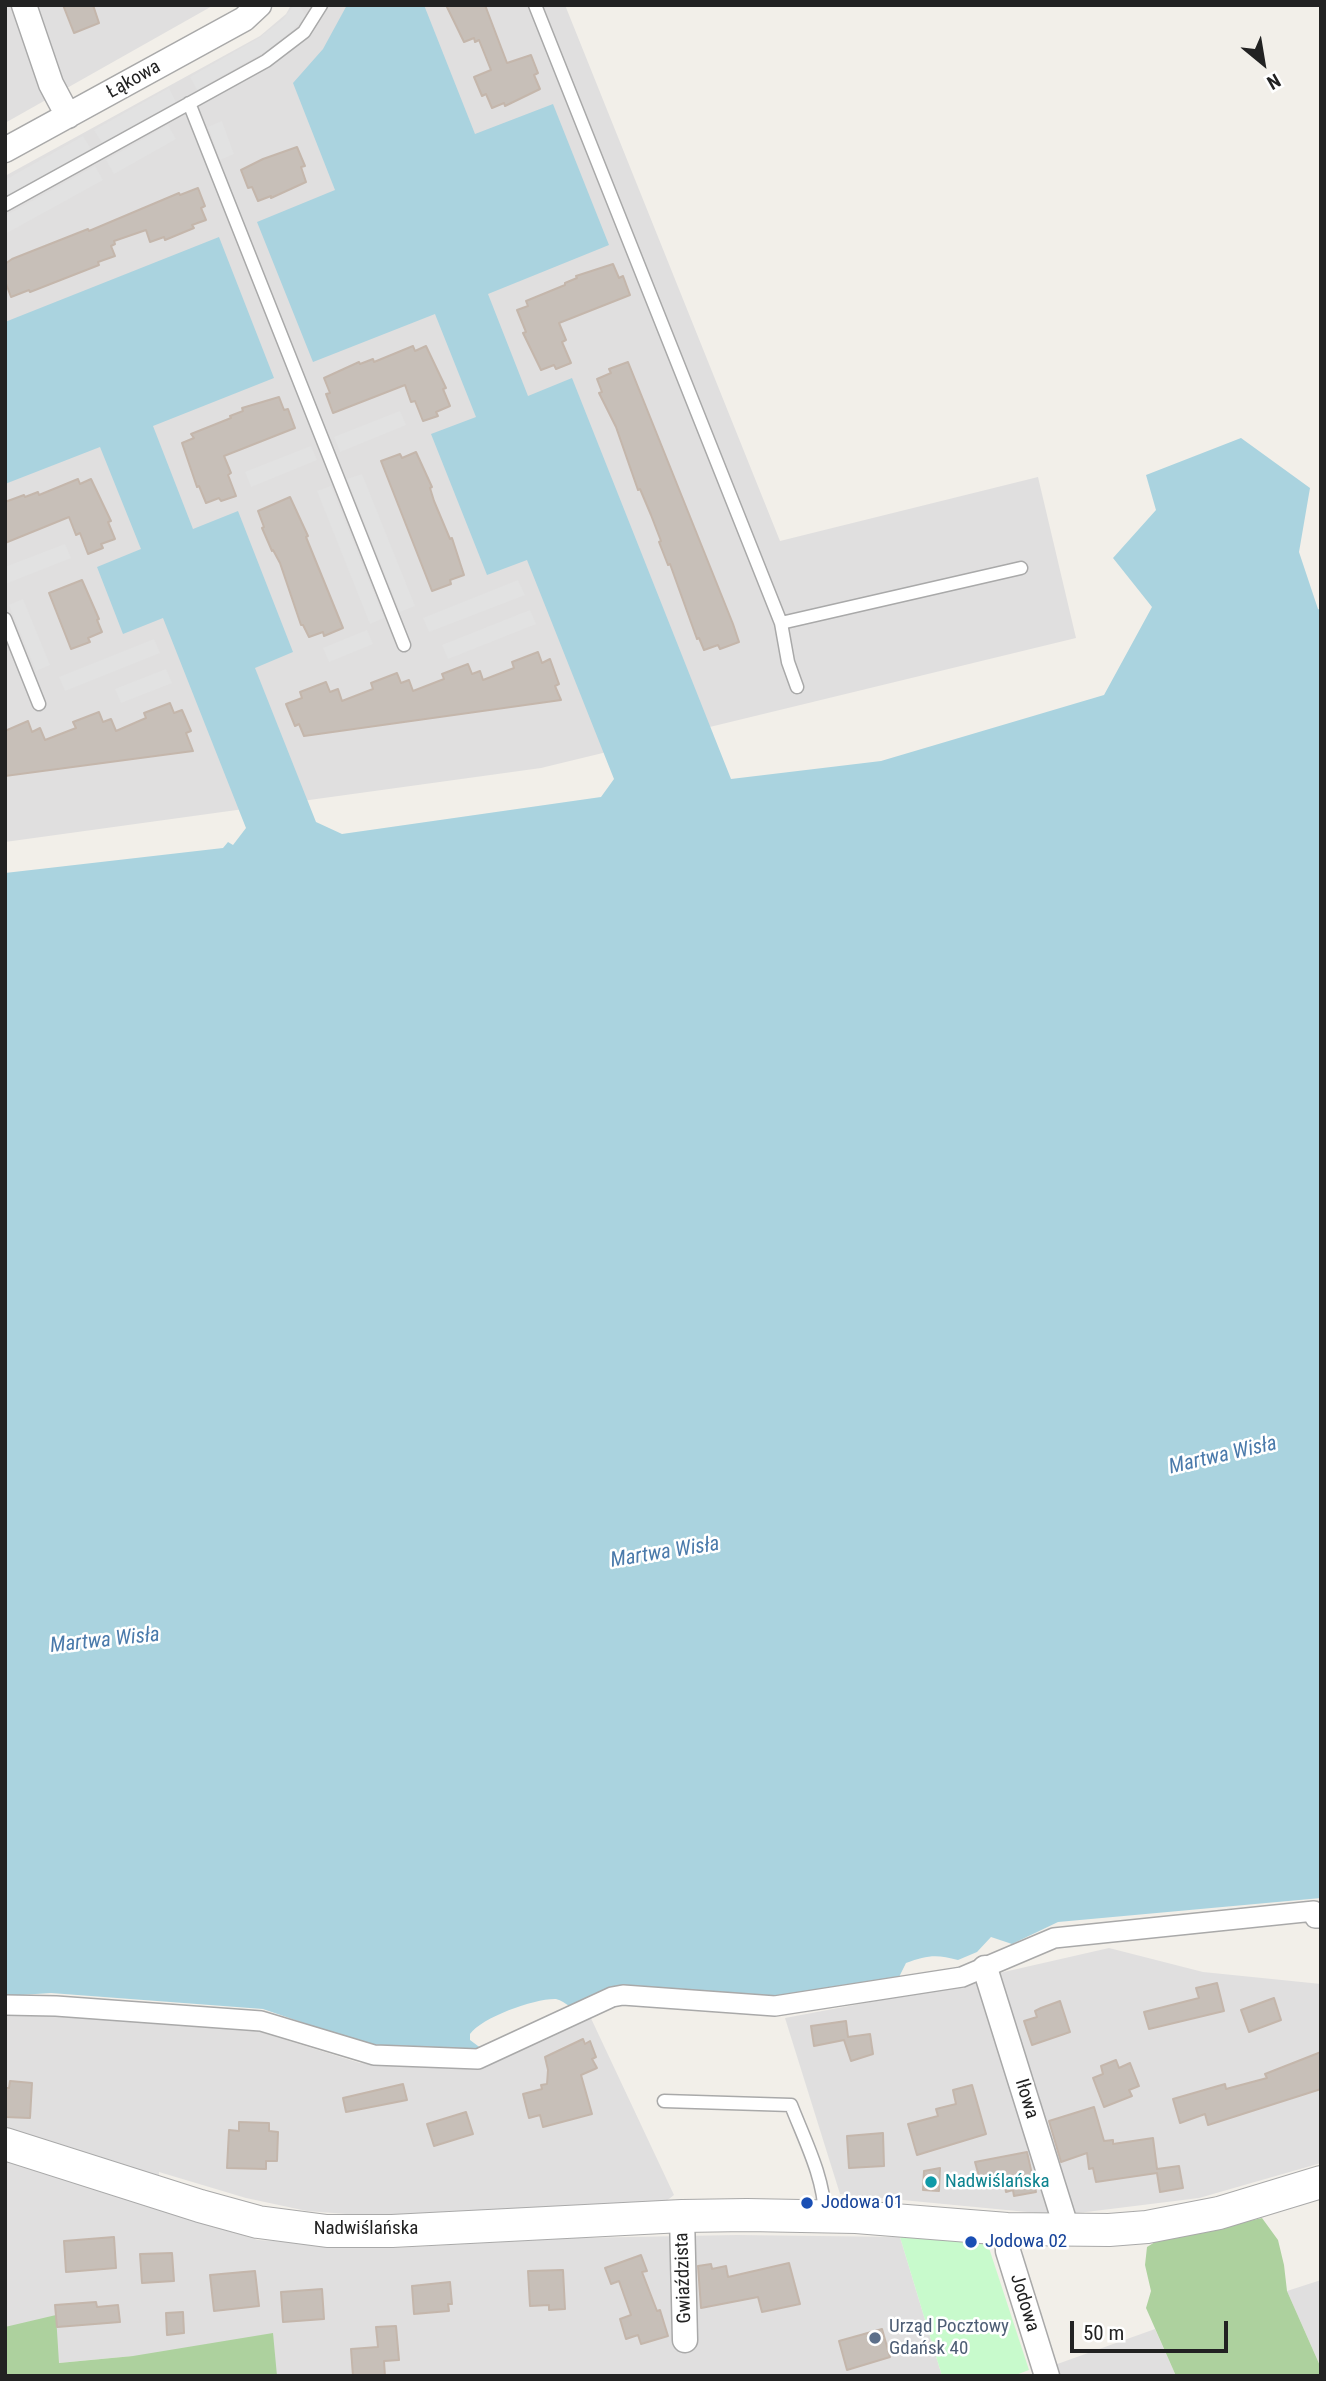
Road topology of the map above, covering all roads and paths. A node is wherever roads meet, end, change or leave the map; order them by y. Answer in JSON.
{"nodes":[{"id":1,"x":24,"y":5,"type":"edge"},
{"id":2,"x":259,"y":5,"type":"edge"},
{"id":3,"x":535,"y":5,"type":"edge"},
{"id":4,"x":317,"y":6,"type":"edge"},
{"id":5,"x":189,"y":103,"type":"junction"},
{"id":6,"x":68,"y":116,"type":"junction"},
{"id":7,"x":5,"y":150,"type":"edge"},
{"id":8,"x":5,"y":205,"type":"edge"},
{"id":9,"x":1021,"y":568,"type":"dead end"},
{"id":10,"x":5,"y":619,"type":"edge"},
{"id":11,"x":782,"y":623,"type":"junction"},
{"id":12,"x":404,"y":645,"type":"dead end"},
{"id":13,"x":797,"y":687,"type":"dead end"},
{"id":14,"x":39,"y":704,"type":"dead end"},
{"id":15,"x":1321,"y":1918,"type":"edge"},
{"id":16,"x":985,"y":1968,"type":"junction"},
{"id":17,"x":5,"y":2005,"type":"edge"},
{"id":18,"x":664,"y":2101,"type":"dead end"},
{"id":19,"x":5,"y":2144,"type":"edge"},
{"id":20,"x":1321,"y":2182,"type":"edge"},
{"id":21,"x":682,"y":2216,"type":"junction"},
{"id":22,"x":825,"y":2216,"type":"junction"},
{"id":23,"x":1007,"y":2229,"type":"junction"},
{"id":24,"x":1062,"y":2230,"type":"junction"},
{"id":25,"x":685,"y":2340,"type":"dead end"},
{"id":26,"x":1046,"y":2376,"type":"edge"}],
"edges":[{"from":1,"to":6,"type":"street"},
{"from":2,"to":6,"type":"street","name":"Łąkowa"},
{"from":3,"to":11,"type":"lane"},
{"from":4,"to":5,"type":"lane"},
{"from":5,"to":8,"type":"lane"},
{"from":5,"to":12,"type":"lane"},
{"from":6,"to":7,"type":"street","name":"Łąkowa"},
{"from":9,"to":11,"type":"lane"},
{"from":10,"to":14,"type":"lane"},
{"from":11,"to":13,"type":"lane"},
{"from":15,"to":16,"type":"street"},
{"from":16,"to":17,"type":"street"},
{"from":16,"to":24,"type":"street","name":"Iłowa"},
{"from":18,"to":22,"type":"lane"},
{"from":19,"to":21,"type":"street","name":"Nadwiślańska"},
{"from":20,"to":24,"type":"street","name":"Nadwiślańska"},
{"from":21,"to":22,"type":"street","name":"Nadwiślańska"},
{"from":21,"to":25,"type":"street","name":"Gwiaździsta"},
{"from":22,"to":23,"type":"street","name":"Nadwiślańska"},
{"from":23,"to":24,"type":"street","name":"Nadwiślańska"},
{"from":23,"to":26,"type":"street","name":"Jodowa"}]}
